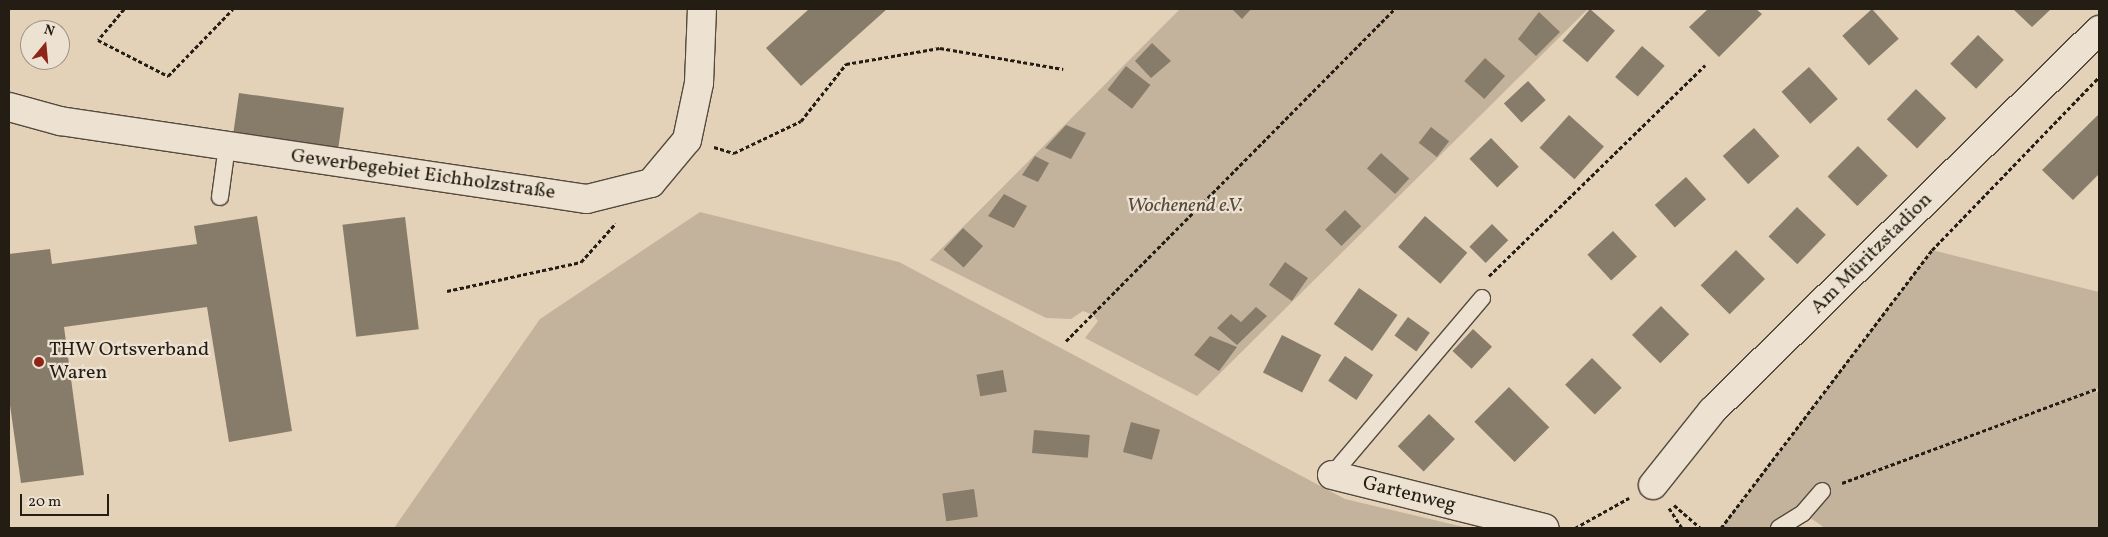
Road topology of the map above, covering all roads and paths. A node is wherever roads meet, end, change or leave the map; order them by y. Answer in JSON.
{"nodes":[{"id":1,"x":124,"y":9,"type":"edge"},
{"id":2,"x":233,"y":9,"type":"edge"},
{"id":3,"x":702,"y":9,"type":"edge"},
{"id":4,"x":1395,"y":9,"type":"edge"},
{"id":5,"x":2099,"y":30,"type":"edge"},
{"id":6,"x":1706,"y":65,"type":"dead end"},
{"id":7,"x":1064,"y":69,"type":"dead end"},
{"id":8,"x":2099,"y":77,"type":"edge"},
{"id":9,"x":9,"y":107,"type":"edge"},
{"id":10,"x":687,"y":140,"type":"junction"},
{"id":11,"x":227,"y":146,"type":"junction"},
{"id":12,"x":220,"y":196,"type":"dead end"},
{"id":13,"x":620,"y":219,"type":"dead end"},
{"id":14,"x":447,"y":291,"type":"dead end"},
{"id":15,"x":1482,"y":298,"type":"joint"},
{"id":16,"x":1066,"y":341,"type":"dead end"},
{"id":17,"x":2099,"y":388,"type":"edge"},
{"id":18,"x":1332,"y":475,"type":"joint"},
{"id":19,"x":1653,"y":485,"type":"dead end"},
{"id":20,"x":1822,"y":491,"type":"joint"},
{"id":21,"x":1544,"y":528,"type":"edge"},
{"id":22,"x":1721,"y":528,"type":"edge"},
{"id":23,"x":1779,"y":528,"type":"edge"}],
"edges":[{"from":1,"to":2,"type":"path"},
{"from":3,"to":10,"type":"street","name":"Gewerbegebiet Eichholzstraße"},
{"from":4,"to":16,"type":"path"},
{"from":5,"to":19,"type":"street","name":"Am Müritzstadion"},
{"from":6,"to":15,"type":"path"},
{"from":7,"to":10,"type":"path"},
{"from":8,"to":22,"type":"path"},
{"from":9,"to":11,"type":"street","name":"Gewerbegebiet Eichholzstraße"},
{"from":10,"to":11,"type":"street","name":"Gewerbegebiet Eichholzstraße"},
{"from":11,"to":12,"type":"lane"},
{"from":13,"to":14,"type":"path"},
{"from":15,"to":18,"type":"lane"},
{"from":17,"to":20,"type":"path"},
{"from":18,"to":21,"type":"street","name":"Gartenweg"},
{"from":20,"to":23,"type":"lane"}]}
